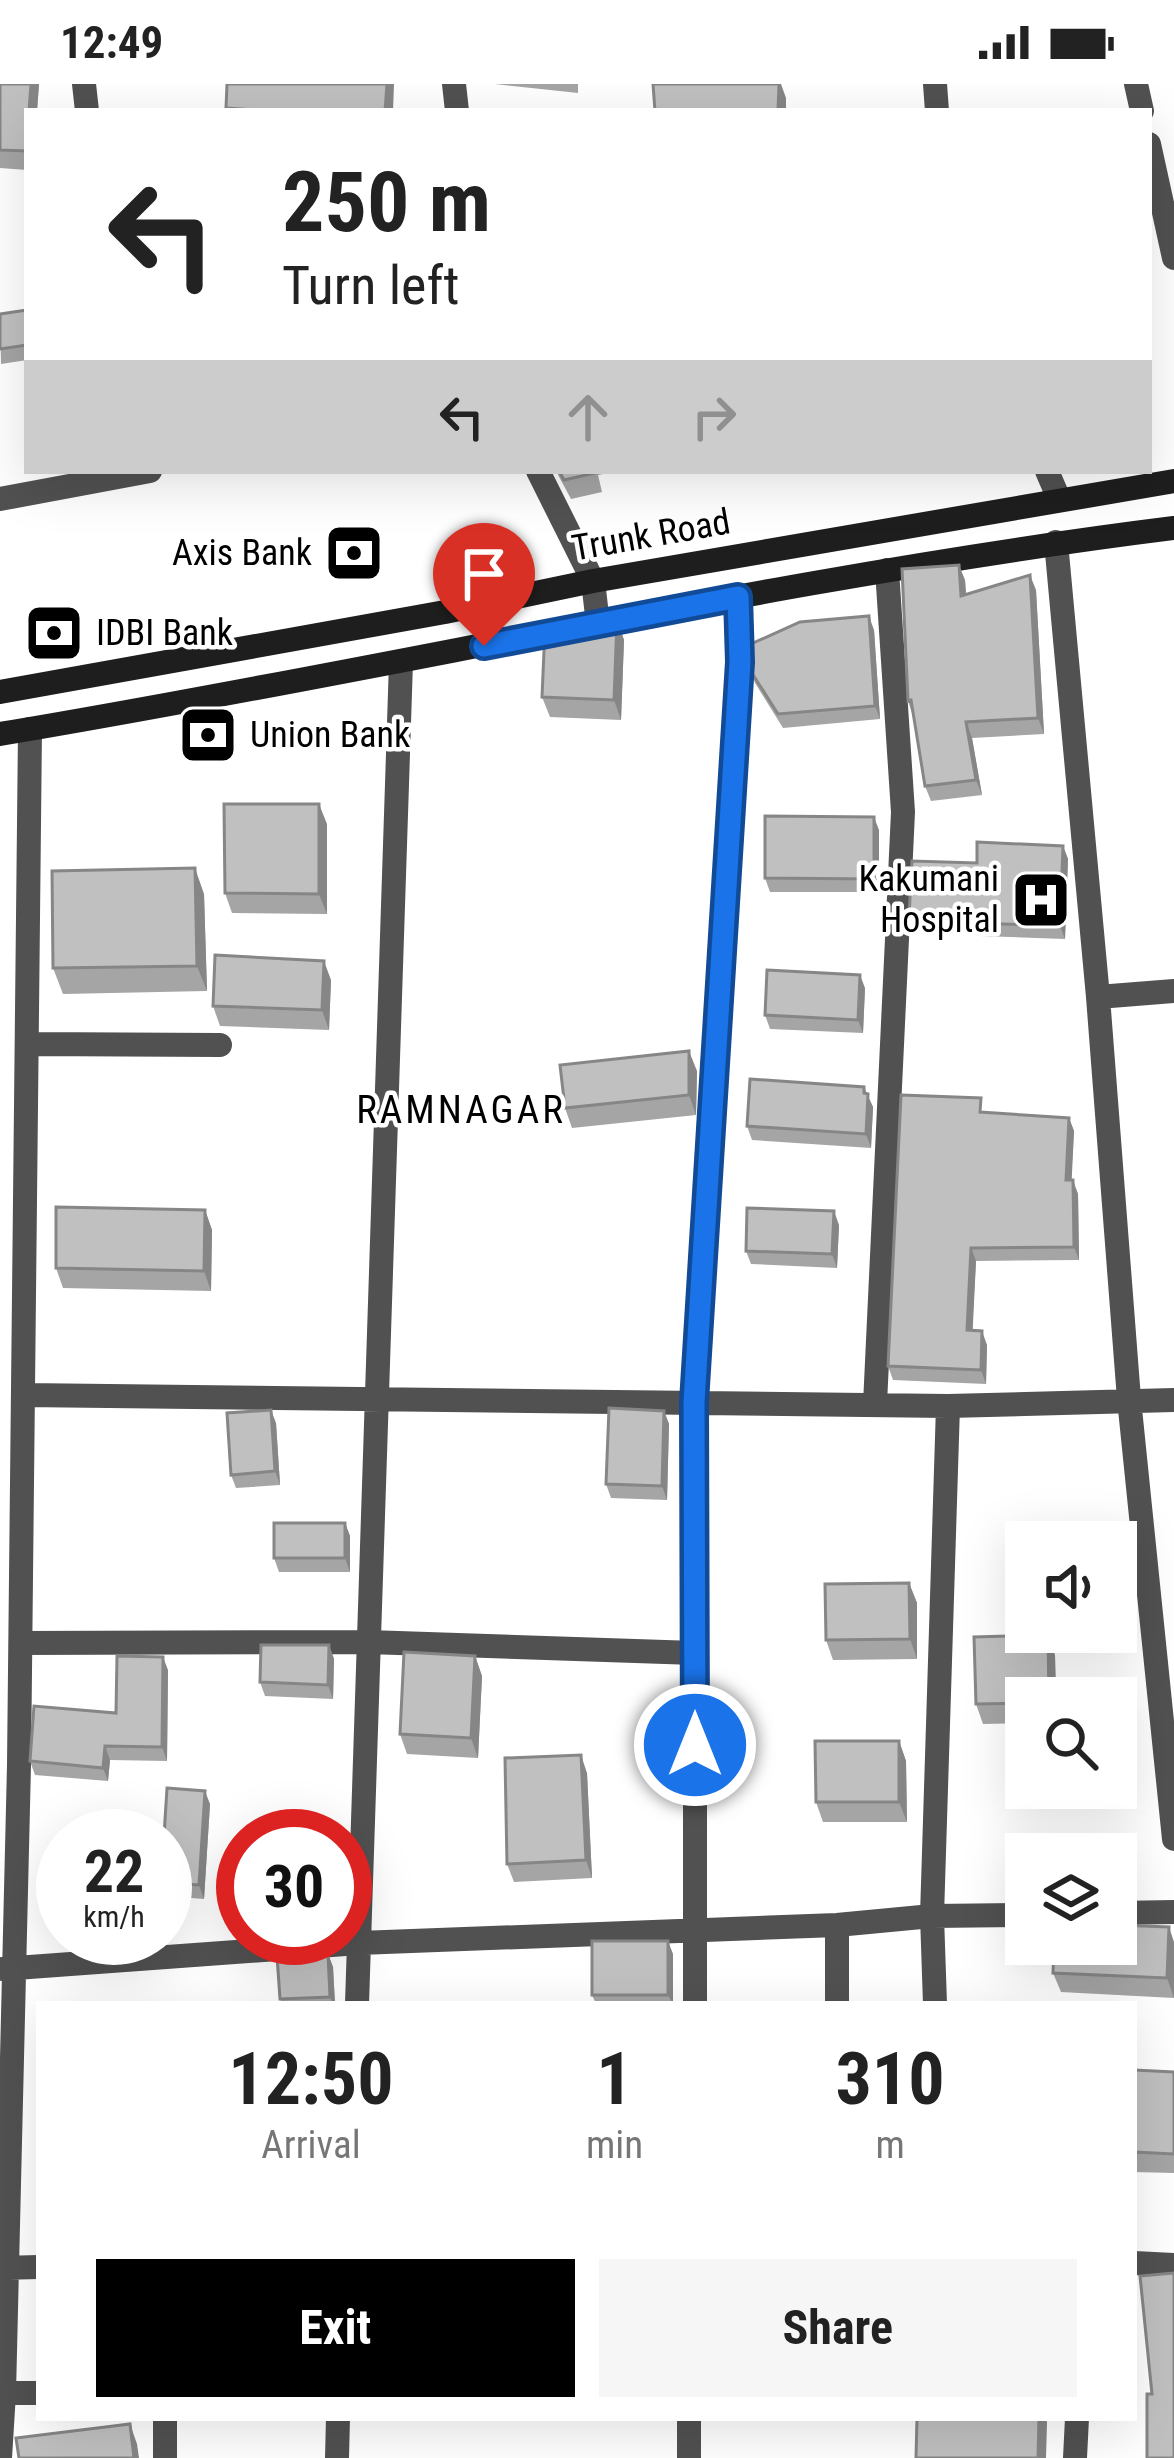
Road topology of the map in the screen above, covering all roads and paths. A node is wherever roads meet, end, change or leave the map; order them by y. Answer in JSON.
{"nodes":[{"id":1,"x":1152,"y":158,"type":"edge"},
{"id":2,"x":1174,"y":259,"type":"edge"},
{"id":3,"x":131,"y":474,"type":"edge"},
{"id":4,"x":540,"y":474,"type":"edge"},
{"id":5,"x":1048,"y":474,"type":"edge"},
{"id":6,"x":1174,"y":481,"type":"edge"},
{"id":7,"x":0,"y":499,"type":"edge"},
{"id":8,"x":1059,"y":499,"type":"junction"},
{"id":9,"x":1174,"y":528,"type":"edge"},
{"id":10,"x":1056,"y":542,"type":"junction"},
{"id":11,"x":887,"y":570,"type":"junction"},
{"id":12,"x":593,"y":581,"type":"junction"},
{"id":13,"x":738,"y":597,"type":"junction"},
{"id":14,"x":598,"y":625,"type":"junction"},
{"id":15,"x":401,"y":662,"type":"junction"},
{"id":16,"x":0,"y":692,"type":"edge"},
{"id":17,"x":30,"y":729,"type":"junction"},
{"id":18,"x":0,"y":734,"type":"edge"},
{"id":19,"x":1174,"y":992,"type":"edge"},
{"id":20,"x":1098,"y":998,"type":"junction"},
{"id":21,"x":28,"y":1044,"type":"junction"},
{"id":22,"x":220,"y":1045,"type":"dead end"},
{"id":23,"x":13,"y":1299,"type":"edge"},
{"id":24,"x":24,"y":1395,"type":"junction"},
{"id":25,"x":375,"y":1400,"type":"junction"},
{"id":26,"x":1129,"y":1400,"type":"junction"},
{"id":27,"x":1174,"y":1400,"type":"edge"},
{"id":28,"x":694,"y":1402,"type":"junction"},
{"id":29,"x":875,"y":1404,"type":"junction"},
{"id":30,"x":948,"y":1406,"type":"junction"},
{"id":31,"x":368,"y":1642,"type":"junction"},
{"id":32,"x":21,"y":1643,"type":"junction"},
{"id":33,"x":695,"y":1653,"type":"junction"},
{"id":34,"x":10,"y":1765,"type":"edge"},
{"id":35,"x":363,"y":1809,"type":"edge"},
{"id":36,"x":1174,"y":1838,"type":"edge"},
{"id":37,"x":1174,"y":1912,"type":"edge"},
{"id":38,"x":1137,"y":1913,"type":"edge"},
{"id":39,"x":1005,"y":1915,"type":"edge"},
{"id":40,"x":932,"y":1916,"type":"junction"},
{"id":41,"x":837,"y":1924,"type":"junction"},
{"id":42,"x":695,"y":1930,"type":"junction"},
{"id":43,"x":372,"y":1942,"type":"edge"},
{"id":44,"x":216,"y":1954,"type":"edge"},
{"id":45,"x":358,"y":1965,"type":"edge"},
{"id":46,"x":8,"y":1969,"type":"edge"},
{"id":47,"x":357,"y":2001,"type":"edge"},
{"id":48,"x":694,"y":2001,"type":"edge"},
{"id":49,"x":836,"y":2001,"type":"edge"},
{"id":50,"x":934,"y":2001,"type":"edge"},
{"id":51,"x":6,"y":2129,"type":"edge"},
{"id":52,"x":1137,"y":2263,"type":"edge"},
{"id":53,"x":1174,"y":2264,"type":"edge"},
{"id":54,"x":36,"y":2267,"type":"edge"},
{"id":55,"x":4,"y":2268,"type":"edge"},
{"id":56,"x":2,"y":2393,"type":"edge"},
{"id":57,"x":36,"y":2393,"type":"edge"},
{"id":58,"x":165,"y":2421,"type":"edge"},
{"id":59,"x":338,"y":2421,"type":"edge"},
{"id":60,"x":689,"y":2421,"type":"edge"},
{"id":61,"x":1077,"y":2421,"type":"edge"},
{"id":62,"x":0,"y":2458,"type":"edge"},
{"id":63,"x":165,"y":2458,"type":"edge"},
{"id":64,"x":337,"y":2458,"type":"edge"},
{"id":65,"x":689,"y":2458,"type":"edge"},
{"id":66,"x":1075,"y":2458,"type":"edge"}],
"edges":[{"from":1,"to":2,"type":"street"},
{"from":3,"to":7,"type":"street"},
{"from":4,"to":12,"type":"street"},
{"from":5,"to":8,"type":"street"},
{"from":6,"to":8,"type":"main road","name":"Trunk Road"},
{"from":8,"to":12,"type":"main road","name":"Trunk Road"},
{"from":9,"to":10,"type":"main road"},
{"from":10,"to":11,"type":"main road"},
{"from":10,"to":20,"type":"street"},
{"from":11,"to":13,"type":"main road"},
{"from":11,"to":29,"type":"street"},
{"from":12,"to":14,"type":"street"},
{"from":12,"to":16,"type":"main road","name":"Trunk Road"},
{"from":13,"to":14,"type":"main road"},
{"from":13,"to":28,"type":"street"},
{"from":14,"to":15,"type":"main road"},
{"from":15,"to":17,"type":"main road"},
{"from":15,"to":25,"type":"street"},
{"from":17,"to":18,"type":"main road"},
{"from":17,"to":21,"type":"street"},
{"from":19,"to":20,"type":"street"},
{"from":20,"to":26,"type":"street"},
{"from":21,"to":22,"type":"street"},
{"from":21,"to":23,"type":"street"},
{"from":23,"to":24,"type":"street"},
{"from":24,"to":25,"type":"street"},
{"from":24,"to":32,"type":"street"},
{"from":25,"to":28,"type":"street"},
{"from":25,"to":31,"type":"street"},
{"from":26,"to":27,"type":"street"},
{"from":26,"to":30,"type":"street"},
{"from":26,"to":36,"type":"street"},
{"from":28,"to":29,"type":"street"},
{"from":28,"to":33,"type":"street"},
{"from":29,"to":30,"type":"street"},
{"from":30,"to":40,"type":"street"},
{"from":31,"to":32,"type":"street"},
{"from":31,"to":33,"type":"street"},
{"from":31,"to":35,"type":"street"},
{"from":32,"to":34,"type":"street"},
{"from":33,"to":42,"type":"street"},
{"from":34,"to":46,"type":"street"},
{"from":37,"to":38,"type":"street"},
{"from":39,"to":40,"type":"street"},
{"from":40,"to":41,"type":"street"},
{"from":40,"to":50,"type":"street"},
{"from":41,"to":42,"type":"street"},
{"from":41,"to":49,"type":"street"},
{"from":42,"to":43,"type":"street"},
{"from":42,"to":48,"type":"street"},
{"from":44,"to":46,"type":"street"},
{"from":45,"to":47,"type":"street"},
{"from":46,"to":51,"type":"street"},
{"from":51,"to":55,"type":"street"},
{"from":52,"to":53,"type":"street"},
{"from":54,"to":55,"type":"street"},
{"from":55,"to":56,"type":"street"},
{"from":56,"to":57,"type":"street"},
{"from":56,"to":62,"type":"street"},
{"from":58,"to":63,"type":"street"},
{"from":59,"to":64,"type":"street"},
{"from":60,"to":65,"type":"street"},
{"from":61,"to":66,"type":"street"}]}
